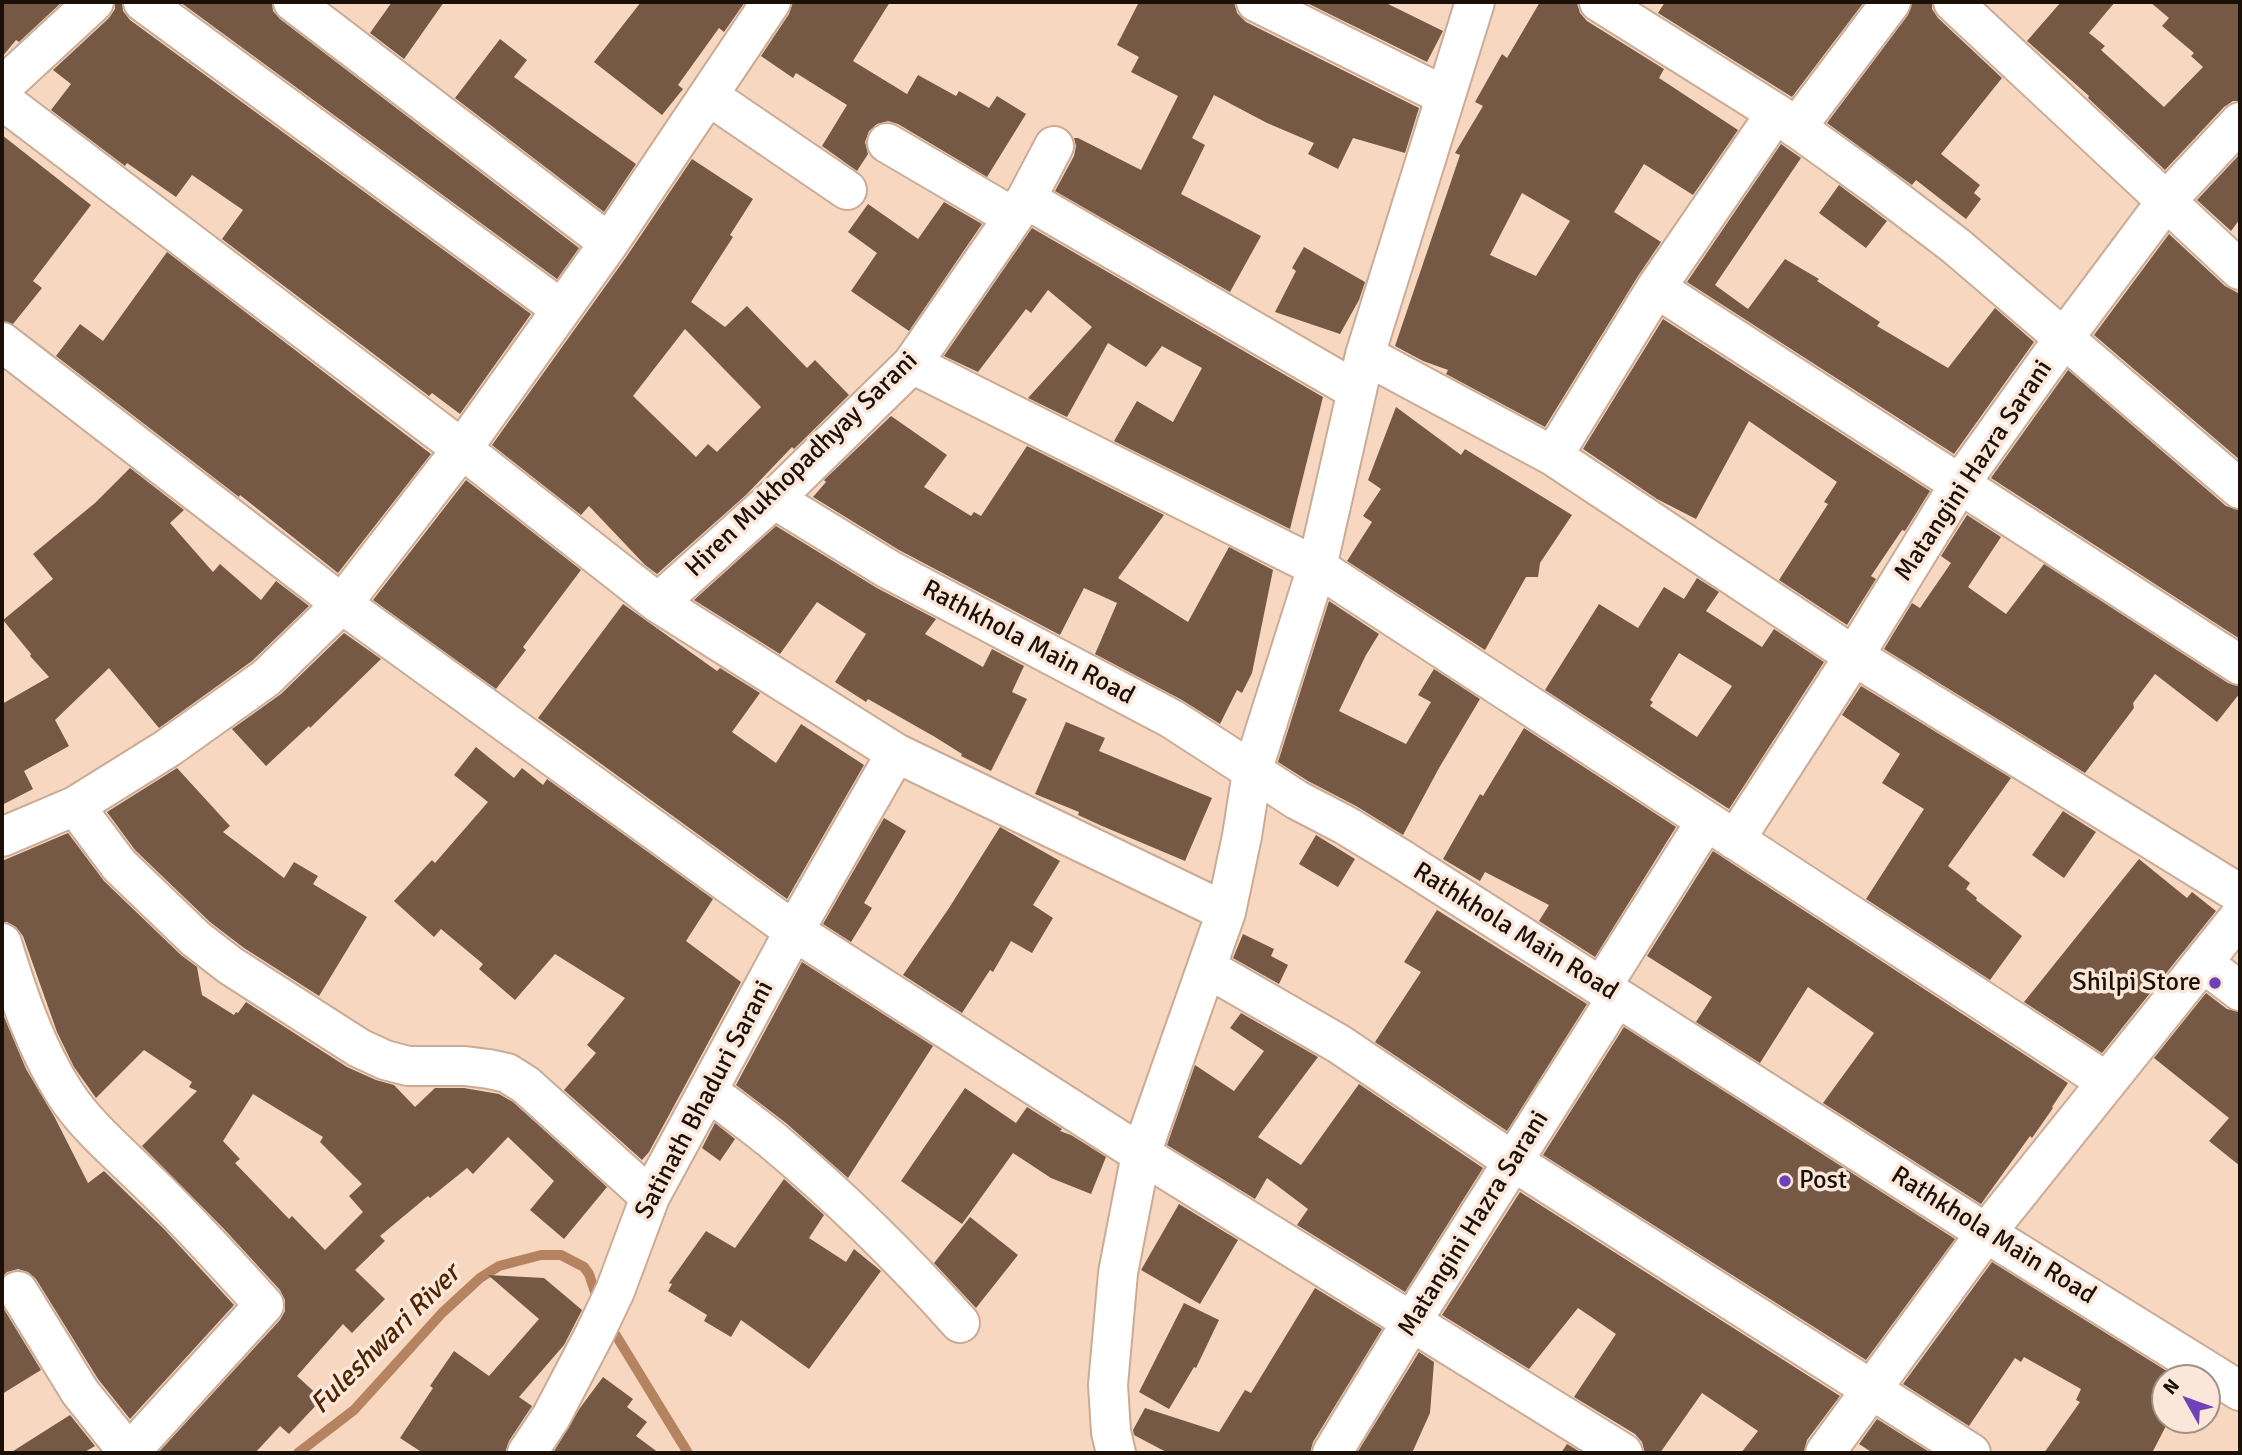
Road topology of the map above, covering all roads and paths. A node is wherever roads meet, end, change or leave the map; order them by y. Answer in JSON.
{"nodes":[{"id":1,"x":94,"y":2,"type":"edge"},
{"id":2,"x":143,"y":2,"type":"edge"},
{"id":3,"x":293,"y":2,"type":"edge"},
{"id":4,"x":771,"y":2,"type":"edge"},
{"id":5,"x":1256,"y":2,"type":"edge"},
{"id":6,"x":1475,"y":2,"type":"edge"},
{"id":7,"x":1600,"y":2,"type":"edge"},
{"id":8,"x":1891,"y":2,"type":"edge"},
{"id":9,"x":1953,"y":2,"type":"edge"},
{"id":10,"x":2,"y":87,"type":"edge"},
{"id":11,"x":709,"y":96,"type":"junction"},
{"id":12,"x":1445,"y":96,"type":"junction"},
{"id":13,"x":2,"y":100,"type":"edge"},
{"id":14,"x":1786,"y":121,"type":"junction"},
{"id":15,"x":2240,"y":122,"type":"edge"},
{"id":16,"x":887,"y":143,"type":"dead end"},
{"id":17,"x":1054,"y":146,"type":"dead end"},
{"id":18,"x":847,"y":190,"type":"dead end"},
{"id":19,"x":2167,"y":200,"type":"junction"},
{"id":20,"x":1020,"y":208,"type":"junction"},
{"id":21,"x":609,"y":243,"type":"junction"},
{"id":22,"x":2240,"y":270,"type":"edge"},
{"id":23,"x":1656,"y":288,"type":"junction"},
{"id":24,"x":561,"y":309,"type":"junction"},
{"id":25,"x":2064,"y":338,"type":"junction"},
{"id":26,"x":2,"y":342,"type":"edge"},
{"id":27,"x":912,"y":364,"type":"junction"},
{"id":28,"x":1361,"y":373,"type":"junction"},
{"id":29,"x":462,"y":449,"type":"junction"},
{"id":30,"x":1553,"y":456,"type":"junction"},
{"id":31,"x":1959,"y":485,"type":"junction"},
{"id":32,"x":2240,"y":489,"type":"edge"},
{"id":33,"x":774,"y":499,"type":"junction"},
{"id":34,"x":1317,"y":567,"type":"junction"},
{"id":35,"x":658,"y":603,"type":"junction"},
{"id":36,"x":342,"y":604,"type":"junction"},
{"id":37,"x":1854,"y":656,"type":"junction"},
{"id":38,"x":2240,"y":664,"type":"edge"},
{"id":39,"x":896,"y":753,"type":"junction"},
{"id":40,"x":1252,"y":772,"type":"junction"},
{"id":41,"x":75,"y":806,"type":"junction"},
{"id":42,"x":1721,"y":830,"type":"junction"},
{"id":43,"x":2,"y":837,"type":"edge"},
{"id":44,"x":2240,"y":894,"type":"edge"},
{"id":45,"x":1226,"y":912,"type":"junction"},
{"id":46,"x":2240,"y":916,"type":"edge"},
{"id":47,"x":794,"y":931,"type":"junction"},
{"id":48,"x":2,"y":943,"type":"edge"},
{"id":49,"x":2203,"y":963,"type":"junction"},
{"id":50,"x":1207,"y":968,"type":"junction"},
{"id":51,"x":2240,"y":991,"type":"edge"},
{"id":52,"x":1610,"y":992,"type":"junction"},
{"id":53,"x":2106,"y":1082,"type":"junction"},
{"id":54,"x":708,"y":1091,"type":"junction"},
{"id":55,"x":1141,"y":1154,"type":"junction"},
{"id":56,"x":1514,"y":1162,"type":"junction"},
{"id":57,"x":650,"y":1197,"type":"junction"},
{"id":58,"x":1986,"y":1233,"type":"junction"},
{"id":59,"x":18,"y":1291,"type":"dead end"},
{"id":60,"x":1412,"y":1321,"type":"junction"},
{"id":61,"x":960,"y":1323,"type":"dead end"},
{"id":62,"x":1872,"y":1391,"type":"junction"},
{"id":63,"x":2240,"y":1391,"type":"edge"},
{"id":64,"x":129,"y":1453,"type":"edge"},
{"id":65,"x":527,"y":1453,"type":"edge"},
{"id":66,"x":1116,"y":1453,"type":"edge"},
{"id":67,"x":1332,"y":1453,"type":"edge"},
{"id":68,"x":1623,"y":1453,"type":"edge"},
{"id":69,"x":1825,"y":1453,"type":"edge"},
{"id":70,"x":1971,"y":1453,"type":"edge"}],
"edges":[{"from":1,"to":10,"type":"street"},
{"from":2,"to":24,"type":"street"},
{"from":3,"to":21,"type":"street"},
{"from":4,"to":11,"type":"street"},
{"from":5,"to":12,"type":"street"},
{"from":6,"to":12,"type":"street"},
{"from":7,"to":14,"type":"street"},
{"from":8,"to":14,"type":"street"},
{"from":9,"to":19,"type":"street"},
{"from":11,"to":18,"type":"street"},
{"from":11,"to":21,"type":"street"},
{"from":12,"to":28,"type":"street"},
{"from":13,"to":29,"type":"street"},
{"from":14,"to":23,"type":"street"},
{"from":14,"to":25,"type":"street"},
{"from":15,"to":19,"type":"street","name":"Matangini Hazra Sarani"},
{"from":16,"to":20,"type":"street"},
{"from":17,"to":20,"type":"street","name":"Hiren Mukhopadhyay Sarani"},
{"from":19,"to":22,"type":"street"},
{"from":19,"to":25,"type":"street","name":"Matangini Hazra Sarani"},
{"from":20,"to":27,"type":"street","name":"Hiren Mukhopadhyay Sarani"},
{"from":20,"to":28,"type":"street"},
{"from":21,"to":24,"type":"street"},
{"from":23,"to":30,"type":"street"},
{"from":23,"to":31,"type":"street"},
{"from":24,"to":29,"type":"street"},
{"from":25,"to":31,"type":"street","name":"Matangini Hazra Sarani"},
{"from":25,"to":32,"type":"street"},
{"from":26,"to":36,"type":"street"},
{"from":27,"to":33,"type":"street","name":"Hiren Mukhopadhyay Sarani"},
{"from":27,"to":34,"type":"street"},
{"from":28,"to":30,"type":"street"},
{"from":28,"to":34,"type":"street"},
{"from":29,"to":35,"type":"street"},
{"from":29,"to":36,"type":"street"},
{"from":30,"to":37,"type":"street"},
{"from":31,"to":37,"type":"street","name":"Matangini Hazra Sarani"},
{"from":31,"to":38,"type":"street"},
{"from":33,"to":35,"type":"street","name":"Hiren Mukhopadhyay Sarani"},
{"from":33,"to":40,"type":"street","name":"Rathkhola Main Road"},
{"from":34,"to":40,"type":"street"},
{"from":34,"to":42,"type":"street"},
{"from":35,"to":39,"type":"street"},
{"from":36,"to":41,"type":"street"},
{"from":36,"to":47,"type":"street"},
{"from":37,"to":42,"type":"street","name":"Matangini Hazra Sarani"},
{"from":37,"to":44,"type":"street"},
{"from":39,"to":45,"type":"street"},
{"from":39,"to":47,"type":"street","name":"Satinath Bhaduri Sarani"},
{"from":40,"to":45,"type":"street"},
{"from":40,"to":52,"type":"street","name":"Rathkhola Main Road"},
{"from":41,"to":43,"type":"street"},
{"from":41,"to":57,"type":"street"},
{"from":42,"to":52,"type":"street","name":"Matangini Hazra Sarani"},
{"from":42,"to":53,"type":"street"},
{"from":45,"to":50,"type":"street"},
{"from":46,"to":49,"type":"street"},
{"from":47,"to":54,"type":"street","name":"Satinath Bhaduri Sarani"},
{"from":47,"to":55,"type":"street"},
{"from":48,"to":64,"type":"street"},
{"from":49,"to":51,"type":"street"},
{"from":49,"to":53,"type":"street"},
{"from":50,"to":55,"type":"street"},
{"from":50,"to":56,"type":"street"},
{"from":52,"to":56,"type":"street","name":"Matangini Hazra Sarani"},
{"from":52,"to":58,"type":"street","name":"Rathkhola Main Road"},
{"from":53,"to":58,"type":"street"},
{"from":54,"to":57,"type":"street","name":"Satinath Bhaduri Sarani"},
{"from":54,"to":61,"type":"street"},
{"from":55,"to":60,"type":"street"},
{"from":55,"to":66,"type":"street"},
{"from":56,"to":60,"type":"street","name":"Matangini Hazra Sarani"},
{"from":56,"to":62,"type":"street"},
{"from":57,"to":65,"type":"street","name":"Satinath Bhaduri Sarani"},
{"from":58,"to":62,"type":"street"},
{"from":58,"to":63,"type":"street","name":"Rathkhola Main Road"},
{"from":59,"to":64,"type":"street"},
{"from":60,"to":67,"type":"street","name":"Matangini Hazra Sarani"},
{"from":60,"to":68,"type":"street"},
{"from":62,"to":69,"type":"street"},
{"from":62,"to":70,"type":"street"}]}
